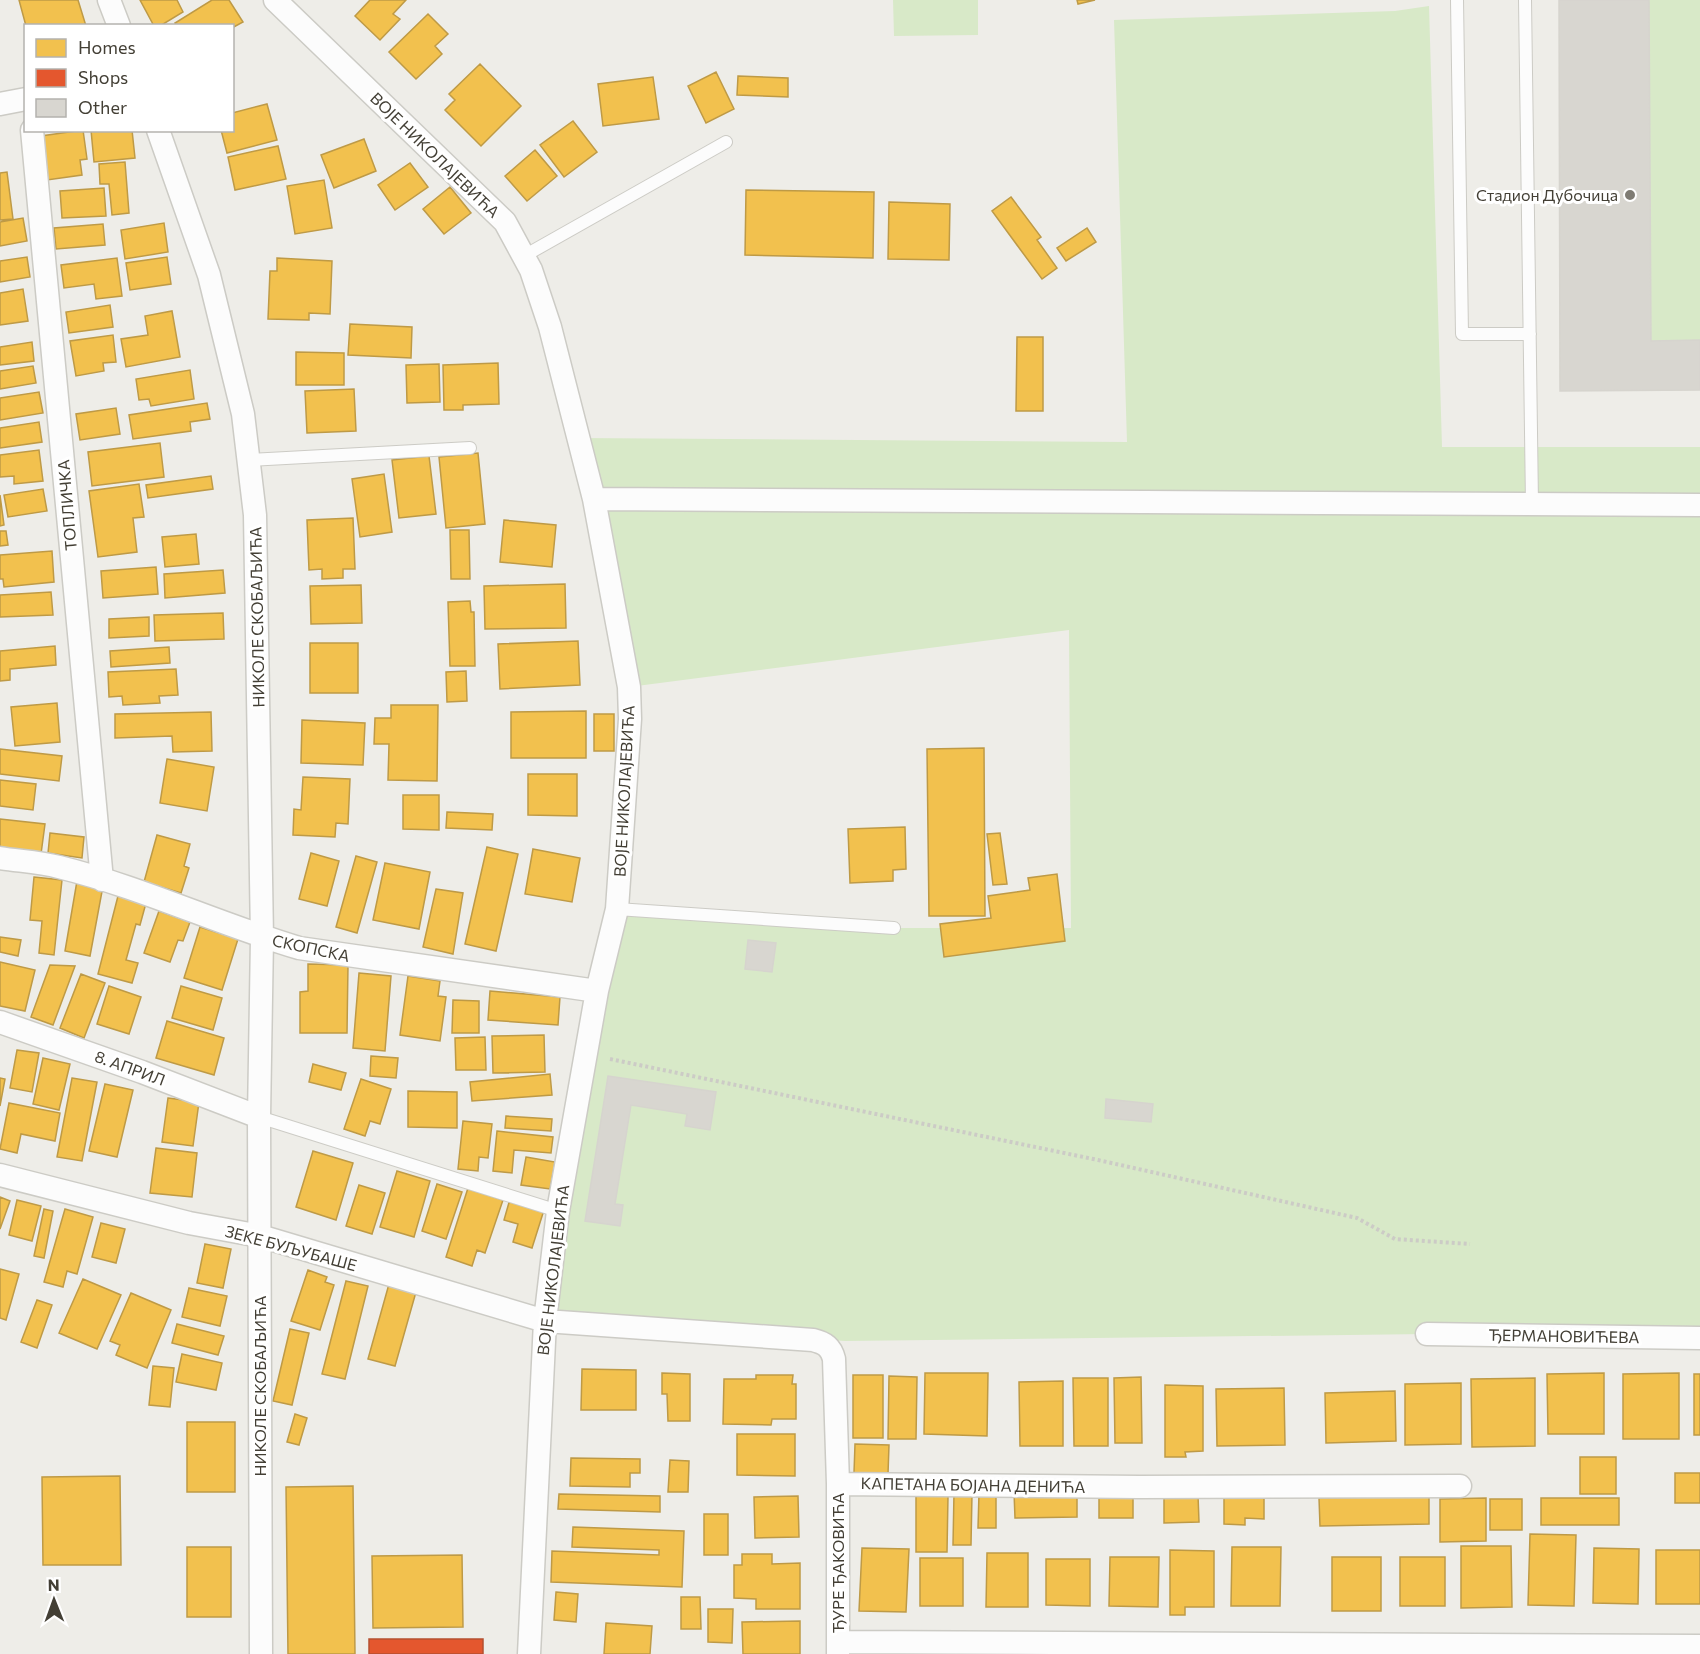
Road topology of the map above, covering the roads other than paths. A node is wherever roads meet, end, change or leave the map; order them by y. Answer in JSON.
{"nodes":[{"id":1,"x":110,"y":0,"type":"edge"},
{"id":2,"x":275,"y":0,"type":"edge"},
{"id":3,"x":1457,"y":0,"type":"edge"},
{"id":4,"x":1525,"y":0,"type":"edge"},
{"id":5,"x":118,"y":24,"type":"edge"},
{"id":6,"x":24,"y":99,"type":"edge"},
{"id":7,"x":0,"y":104,"type":"edge"},
{"id":8,"x":32,"y":132,"type":"edge"},
{"id":9,"x":159,"y":132,"type":"edge"},
{"id":10,"x":726,"y":142,"type":"dead end"},
{"id":11,"x":524,"y":256,"type":"junction"},
{"id":12,"x":1530,"y":334,"type":"junction"},
{"id":13,"x":470,"y":448,"type":"dead end"},
{"id":14,"x":249,"y":460,"type":"junction"},
{"id":15,"x":594,"y":499,"type":"junction"},
{"id":16,"x":1532,"y":504,"type":"junction"},
{"id":17,"x":1700,"y":505,"type":"edge"},
{"id":18,"x":0,"y":858,"type":"edge"},
{"id":19,"x":102,"y":880,"type":"junction"},
{"id":20,"x":617,"y":909,"type":"junction"},
{"id":21,"x":894,"y":927,"type":"dead end"},
{"id":22,"x":262,"y":938,"type":"junction"},
{"id":23,"x":597,"y":991,"type":"junction"},
{"id":24,"x":0,"y":1022,"type":"edge"},
{"id":25,"x":259,"y":1117,"type":"junction"},
{"id":26,"x":0,"y":1175,"type":"edge"},
{"id":27,"x":558,"y":1210,"type":"junction"},
{"id":28,"x":260,"y":1236,"type":"junction"},
{"id":29,"x":545,"y":1321,"type":"junction"},
{"id":30,"x":1427,"y":1334,"type":"dead end"},
{"id":31,"x":1700,"y":1338,"type":"edge"},
{"id":32,"x":838,"y":1484,"type":"junction"},
{"id":33,"x":1460,"y":1486,"type":"dead end"},
{"id":34,"x":1700,"y":1646,"type":"edge"},
{"id":35,"x":838,"y":1648,"type":"edge"},
{"id":36,"x":261,"y":1654,"type":"edge"},
{"id":37,"x":529,"y":1654,"type":"edge"}],
"edges":[{"from":1,"to":5,"type":"street"},
{"from":2,"to":11,"type":"street","name":"ВОЈЕ НИКОЛАЈЕВИЋА"},
{"from":3,"to":12,"type":"lane"},
{"from":4,"to":12,"type":"lane"},
{"from":6,"to":7,"type":"street"},
{"from":8,"to":19,"type":"street","name":"ТОПЛИЧКА"},
{"from":9,"to":14,"type":"street","name":"НИКОЛЕ СКОБАЉИЋА"},
{"from":10,"to":11,"type":"lane"},
{"from":11,"to":15,"type":"street","name":"ВОЈЕ НИКОЛАЈЕВИЋА"},
{"from":12,"to":16,"type":"lane"},
{"from":13,"to":14,"type":"lane"},
{"from":14,"to":22,"type":"street","name":"НИКОЛЕ СКОБАЉИЋА"},
{"from":15,"to":16,"type":"street"},
{"from":15,"to":20,"type":"street","name":"ВОЈЕ НИКОЛАЈЕВИЋА"},
{"from":16,"to":17,"type":"street"},
{"from":18,"to":19,"type":"street","name":"СКОПСКА"},
{"from":19,"to":22,"type":"street","name":"СКОПСКА"},
{"from":20,"to":21,"type":"lane"},
{"from":20,"to":23,"type":"street","name":"ВОЈЕ НИКОЛАЈЕВИЋА"},
{"from":22,"to":23,"type":"street","name":"СКОПСКА"},
{"from":22,"to":25,"type":"street","name":"НИКОЛЕ СКОБАЉИЋА"},
{"from":23,"to":27,"type":"street","name":"ВОЈЕ НИКОЛАЈЕВИЋА"},
{"from":24,"to":25,"type":"street","name":"8. АПРИЛ"},
{"from":25,"to":27,"type":"lane"},
{"from":25,"to":28,"type":"street","name":"НИКОЛЕ СКОБАЉИЋА"},
{"from":26,"to":28,"type":"street","name":"ЗЕКЕ БУЉУБАШЕ"},
{"from":27,"to":29,"type":"street","name":"ВОЈЕ НИКОЛАЈЕВИЋА"},
{"from":28,"to":29,"type":"street","name":"ЗЕКЕ БУЉУБАШЕ"},
{"from":28,"to":36,"type":"street","name":"НИКОЛЕ СКОБАЉИЋА"},
{"from":29,"to":32,"type":"street","name":"КАПЕТАНА БОЈАНА ДЕНИЋА"},
{"from":29,"to":37,"type":"street","name":"ВОЈЕ НИКОЛАЈЕВИЋА"},
{"from":30,"to":31,"type":"street","name":"ЂЕРМАНОВИЋЕВА"},
{"from":32,"to":33,"type":"street","name":"КАПЕТАНА БОЈАНА ДЕНИЋА"},
{"from":32,"to":35,"type":"street","name":"ЂУРЕ ЂАКОВИЋА"},
{"from":34,"to":35,"type":"street","name":"ЂУРЕ ЂАКОВИЋА"}]}
